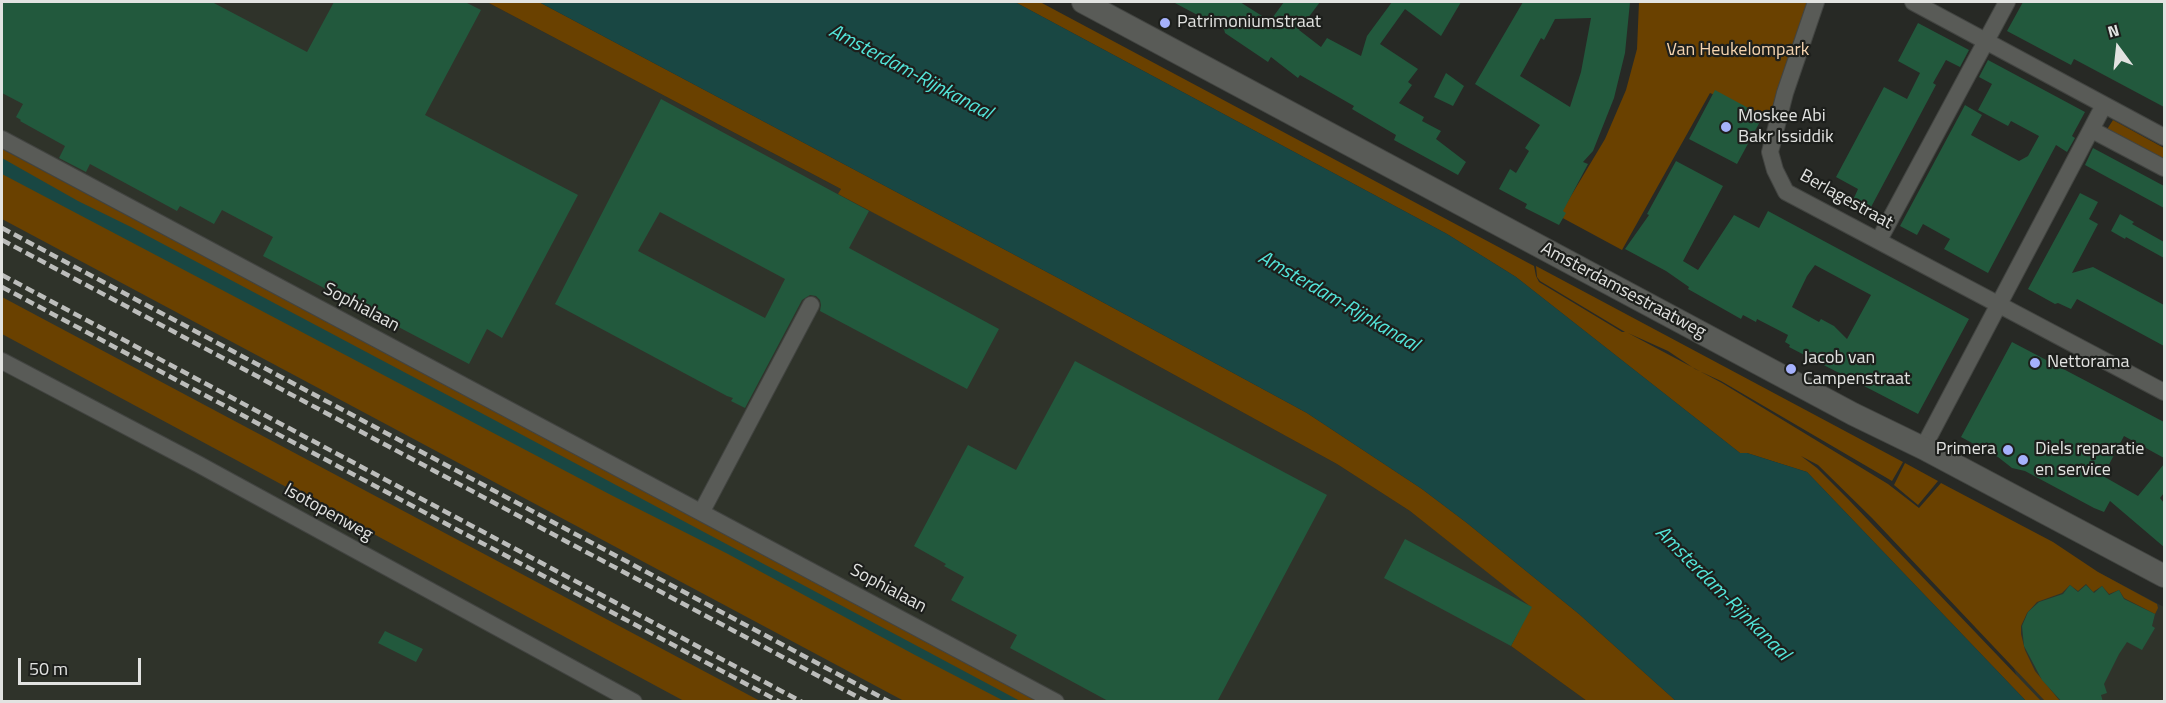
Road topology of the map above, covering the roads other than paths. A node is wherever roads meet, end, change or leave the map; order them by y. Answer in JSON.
{"nodes":[{"id":1,"x":1083,"y":2,"type":"edge"},
{"id":2,"x":1815,"y":2,"type":"edge"},
{"id":3,"x":1913,"y":2,"type":"edge"},
{"id":4,"x":2007,"y":2,"type":"edge"},
{"id":5,"x":1985,"y":41,"type":"junction"},
{"id":6,"x":2104,"y":105,"type":"junction"},
{"id":7,"x":2092,"y":130,"type":"junction"},
{"id":8,"x":2164,"y":137,"type":"edge"},
{"id":9,"x":2,"y":139,"type":"edge"},
{"id":10,"x":2164,"y":168,"type":"edge"},
{"id":11,"x":1879,"y":240,"type":"junction"},
{"id":12,"x":1999,"y":304,"type":"junction"},
{"id":13,"x":811,"y":305,"type":"dead end"},
{"id":14,"x":2,"y":361,"type":"edge"},
{"id":15,"x":2164,"y":392,"type":"edge"},
{"id":16,"x":1923,"y":448,"type":"junction"},
{"id":17,"x":702,"y":511,"type":"junction"},
{"id":18,"x":2164,"y":576,"type":"edge"},
{"id":19,"x":634,"y":702,"type":"edge"},
{"id":20,"x":1056,"y":702,"type":"edge"}],
"edges":[{"from":1,"to":16,"type":"main road","name":"Amsterdamsestraatweg"},
{"from":2,"to":11,"type":"street","name":"Berlagestraat"},
{"from":3,"to":5,"type":"street"},
{"from":4,"to":5,"type":"street"},
{"from":5,"to":6,"type":"street"},
{"from":5,"to":11,"type":"street"},
{"from":6,"to":7,"type":"street"},
{"from":6,"to":8,"type":"street"},
{"from":7,"to":10,"type":"street"},
{"from":7,"to":12,"type":"street"},
{"from":9,"to":17,"type":"street","name":"Sophialaan"},
{"from":11,"to":12,"type":"street","name":"Berlagestraat"},
{"from":12,"to":15,"type":"street","name":"Berlagestraat"},
{"from":12,"to":16,"type":"street"},
{"from":13,"to":17,"type":"street"},
{"from":14,"to":19,"type":"street","name":"Isotopenweg"},
{"from":16,"to":18,"type":"main road","name":"Amsterdamsestraatweg"},
{"from":17,"to":20,"type":"street","name":"Sophialaan"}]}
